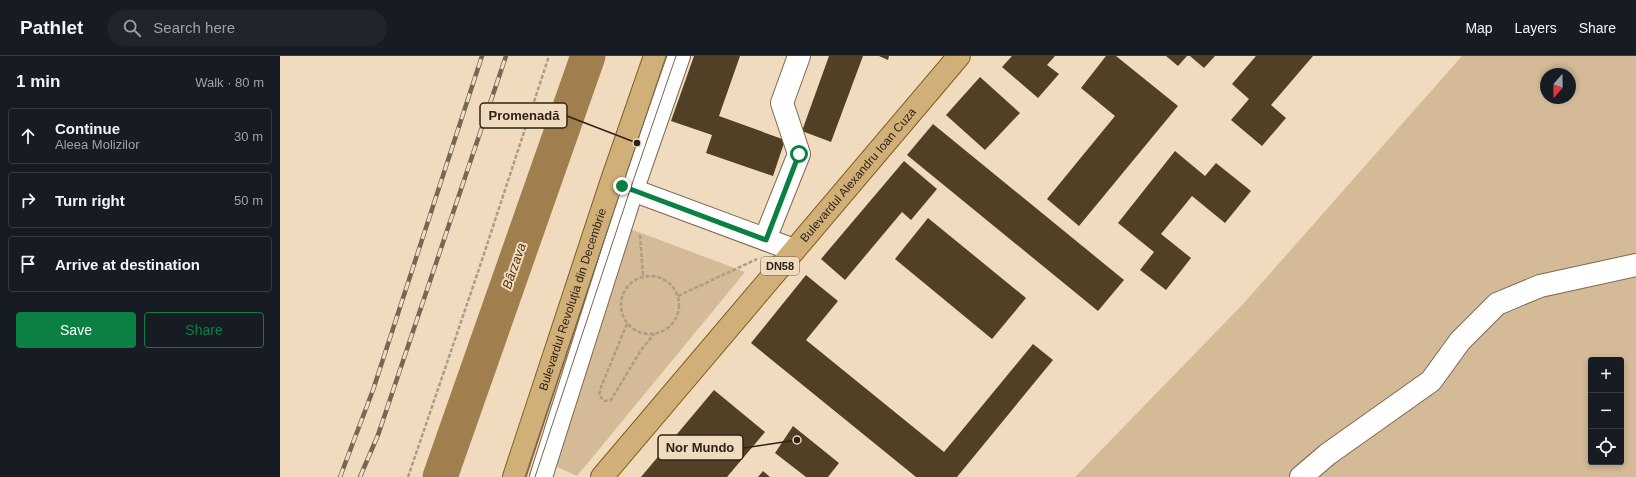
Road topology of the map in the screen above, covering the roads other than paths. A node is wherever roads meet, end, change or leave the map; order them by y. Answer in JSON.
{"nodes":[{"id":1,"x":655,"y":56,"type":"edge"},
{"id":2,"x":679,"y":56,"type":"edge"},
{"id":3,"x":799,"y":56,"type":"edge"},
{"id":4,"x":959,"y":56,"type":"edge"},
{"id":5,"x":612,"y":183,"type":"junction"},
{"id":6,"x":633,"y":190,"type":"junction"},
{"id":7,"x":781,"y":245,"type":"junction"},
{"id":8,"x":1636,"y":265,"type":"edge"},
{"id":9,"x":517,"y":476,"type":"edge"},
{"id":10,"x":541,"y":477,"type":"edge"},
{"id":11,"x":602,"y":477,"type":"edge"},
{"id":12,"x":1301,"y":477,"type":"edge"}],
"edges":[{"from":1,"to":5,"type":"main road","name":"Bulevardul Revoluția din Decembrie"},
{"from":2,"to":6,"type":"lane"},
{"from":3,"to":7,"type":"lane"},
{"from":4,"to":7,"type":"main road","name":"Bulevardul Alexandru Ioan Cuza","number":"DN58"},
{"from":5,"to":6,"type":"lane"},
{"from":5,"to":9,"type":"main road","name":"Bulevardul Revoluția din Decembrie"},
{"from":6,"to":7,"type":"lane"},
{"from":6,"to":10,"type":"lane"},
{"from":7,"to":11,"type":"main road","name":"Bulevardul Alexandru Ioan Cuza","number":"DN58"},
{"from":8,"to":12,"type":"lane"}]}
